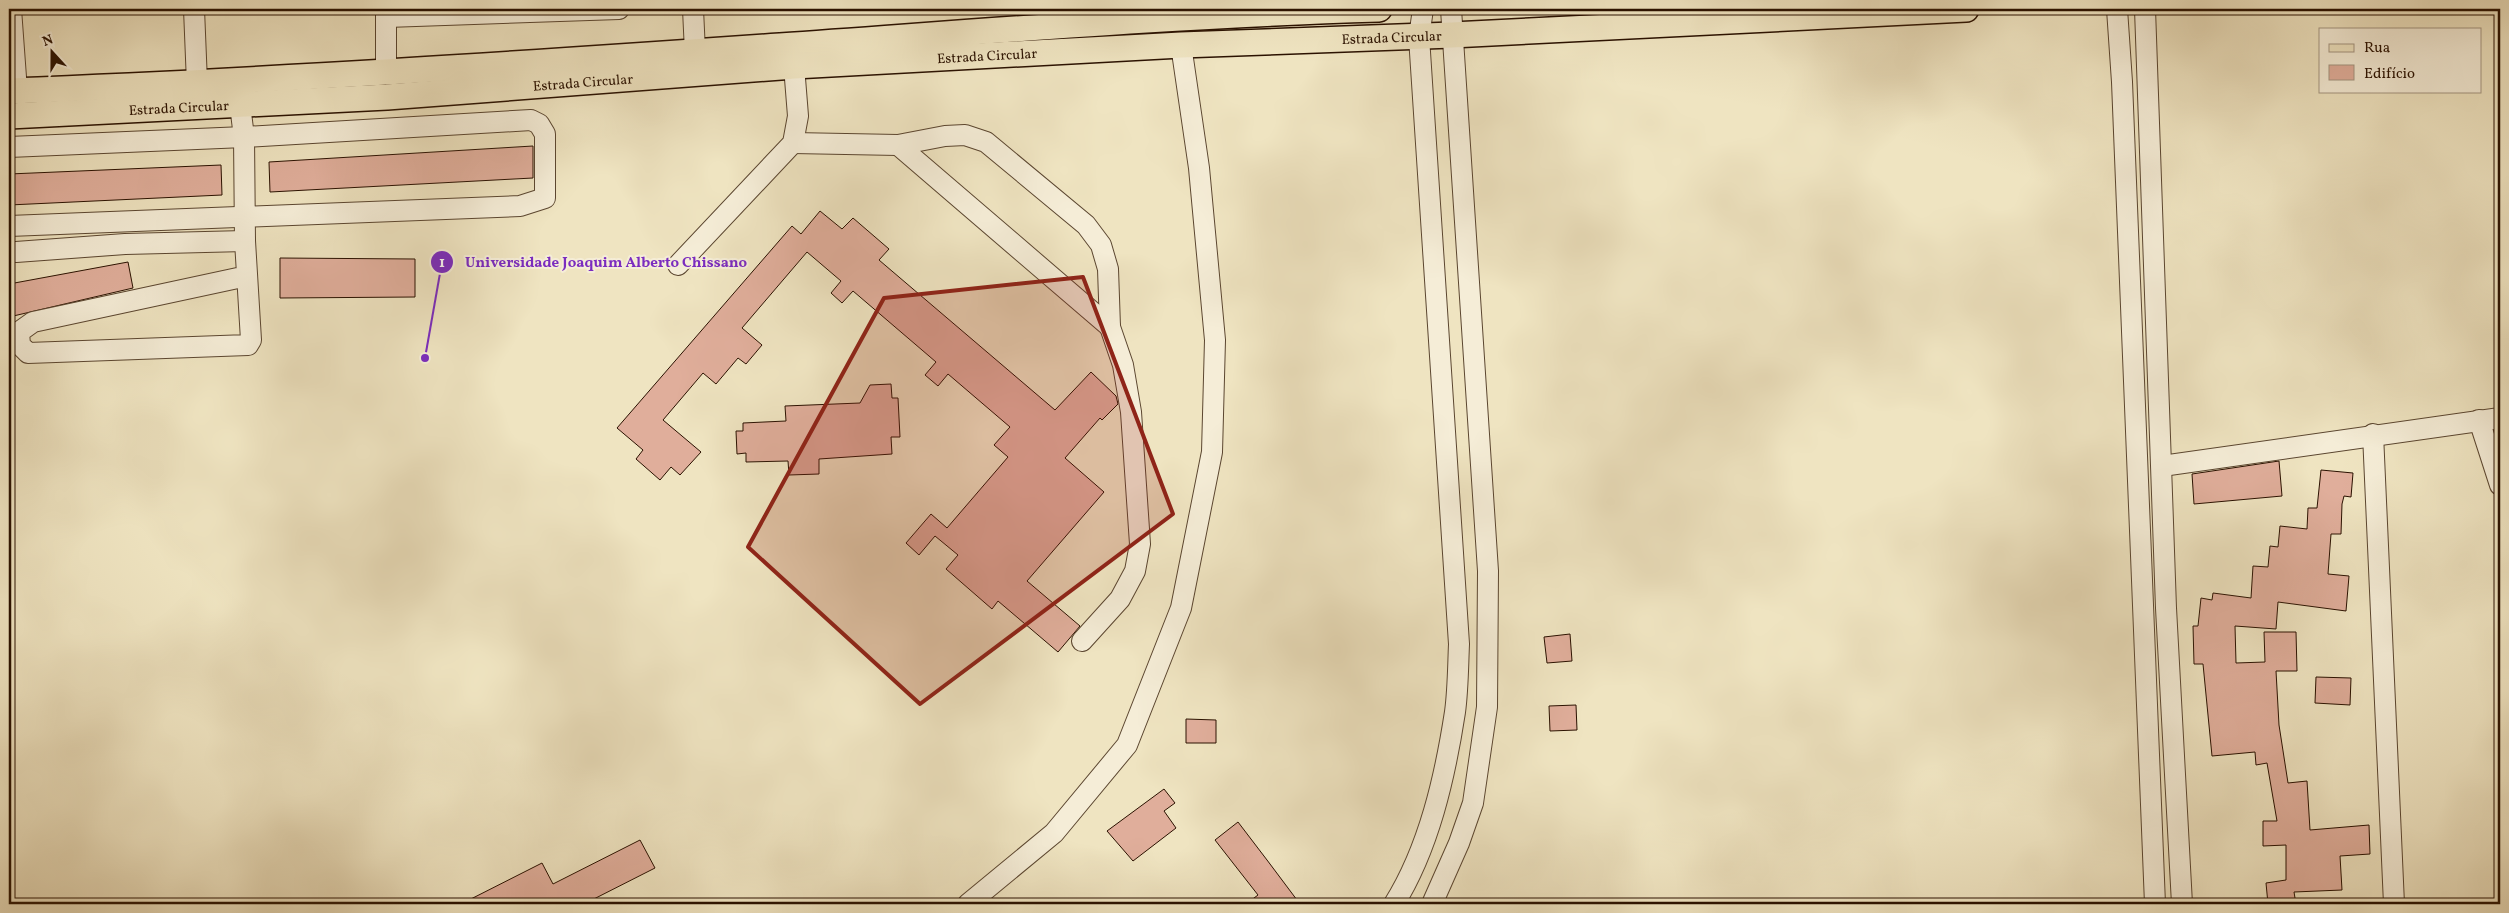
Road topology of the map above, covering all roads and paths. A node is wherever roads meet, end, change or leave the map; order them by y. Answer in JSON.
{"nodes":[{"id":1,"x":11,"y":9,"type":"edge"},
{"id":2,"x":194,"y":9,"type":"edge"},
{"id":3,"x":619,"y":9,"type":"edge"},
{"id":4,"x":693,"y":9,"type":"edge"},
{"id":5,"x":1378,"y":9,"type":"edge"},
{"id":6,"x":1423,"y":9,"type":"edge"},
{"id":7,"x":1450,"y":9,"type":"edge"},
{"id":8,"x":1966,"y":9,"type":"edge"},
{"id":9,"x":2117,"y":9,"type":"edge"},
{"id":10,"x":2145,"y":9,"type":"edge"},
{"id":11,"x":1237,"y":11,"type":"edge"},
{"id":12,"x":387,"y":13,"type":"edge"},
{"id":13,"x":1452,"y":35,"type":"junction"},
{"id":14,"x":1419,"y":37,"type":"junction"},
{"id":15,"x":1181,"y":45,"type":"junction"},
{"id":16,"x":695,"y":52,"type":"junction"},
{"id":17,"x":794,"y":66,"type":"junction"},
{"id":18,"x":386,"y":71,"type":"junction"},
{"id":19,"x":197,"y":83,"type":"junction"},
{"id":20,"x":13,"y":91,"type":"edge"},
{"id":21,"x":240,"y":105,"type":"junction"},
{"id":22,"x":9,"y":116,"type":"edge"},
{"id":23,"x":244,"y":136,"type":"junction"},
{"id":24,"x":793,"y":143,"type":"junction"},
{"id":25,"x":898,"y":145,"type":"junction"},
{"id":26,"x":9,"y":147,"type":"edge"},
{"id":27,"x":245,"y":216,"type":"junction"},
{"id":28,"x":9,"y":226,"type":"edge"},
{"id":29,"x":245,"y":241,"type":"junction"},
{"id":30,"x":16,"y":252,"type":"dead end"},
{"id":31,"x":678,"y":266,"type":"dead end"},
{"id":32,"x":247,"y":276,"type":"junction"},
{"id":33,"x":1110,"y":326,"type":"junction"},
{"id":34,"x":2500,"y":418,"type":"edge"},
{"id":35,"x":2479,"y":420,"type":"junction"},
{"id":36,"x":2373,"y":434,"type":"junction"},
{"id":37,"x":2162,"y":466,"type":"junction"},
{"id":38,"x":2500,"y":485,"type":"edge"},
{"id":39,"x":1082,"y":641,"type":"dead end"},
{"id":40,"x":968,"y":904,"type":"edge"},
{"id":41,"x":1394,"y":904,"type":"edge"},
{"id":42,"x":1432,"y":904,"type":"edge"},
{"id":43,"x":2155,"y":904,"type":"edge"},
{"id":44,"x":2182,"y":904,"type":"edge"},
{"id":45,"x":2394,"y":904,"type":"edge"}],
"edges":[{"from":1,"to":20,"type":"street"},
{"from":2,"to":19,"type":"street"},
{"from":3,"to":12,"type":"street"},
{"from":4,"to":16,"type":"street"},
{"from":5,"to":11,"type":"main road"},
{"from":6,"to":14,"type":"street"},
{"from":7,"to":13,"type":"street"},
{"from":8,"to":13,"type":"main road","name":"Estrada Circular"},
{"from":9,"to":43,"type":"street"},
{"from":10,"to":37,"type":"street"},
{"from":11,"to":16,"type":"main road"},
{"from":12,"to":18,"type":"street"},
{"from":13,"to":14,"type":"main road","name":"Estrada Circular"},
{"from":13,"to":42,"type":"street"},
{"from":14,"to":15,"type":"main road","name":"Estrada Circular"},
{"from":14,"to":41,"type":"street"},
{"from":15,"to":17,"type":"main road","name":"Estrada Circular"},
{"from":15,"to":40,"type":"street"},
{"from":16,"to":18,"type":"main road"},
{"from":17,"to":21,"type":"main road","name":"Estrada Circular"},
{"from":17,"to":24,"type":"street"},
{"from":18,"to":19,"type":"main road"},
{"from":19,"to":20,"type":"main road"},
{"from":21,"to":22,"type":"main road","name":"Estrada Circular"},
{"from":21,"to":23,"type":"street"},
{"from":23,"to":26,"type":"street"},
{"from":23,"to":27,"type":"street"},
{"from":23,"to":27,"type":"street"},
{"from":24,"to":25,"type":"street"},
{"from":24,"to":31,"type":"street"},
{"from":25,"to":33,"type":"street"},
{"from":25,"to":33,"type":"street"},
{"from":27,"to":28,"type":"street"},
{"from":27,"to":29,"type":"street"},
{"from":29,"to":30,"type":"street"},
{"from":29,"to":32,"type":"street"},
{"from":32,"to":32,"type":"street"},
{"from":33,"to":39,"type":"street"},
{"from":34,"to":35,"type":"street"},
{"from":35,"to":36,"type":"street"},
{"from":35,"to":38,"type":"street"},
{"from":36,"to":37,"type":"street"},
{"from":36,"to":45,"type":"street"},
{"from":37,"to":44,"type":"street"}]}
